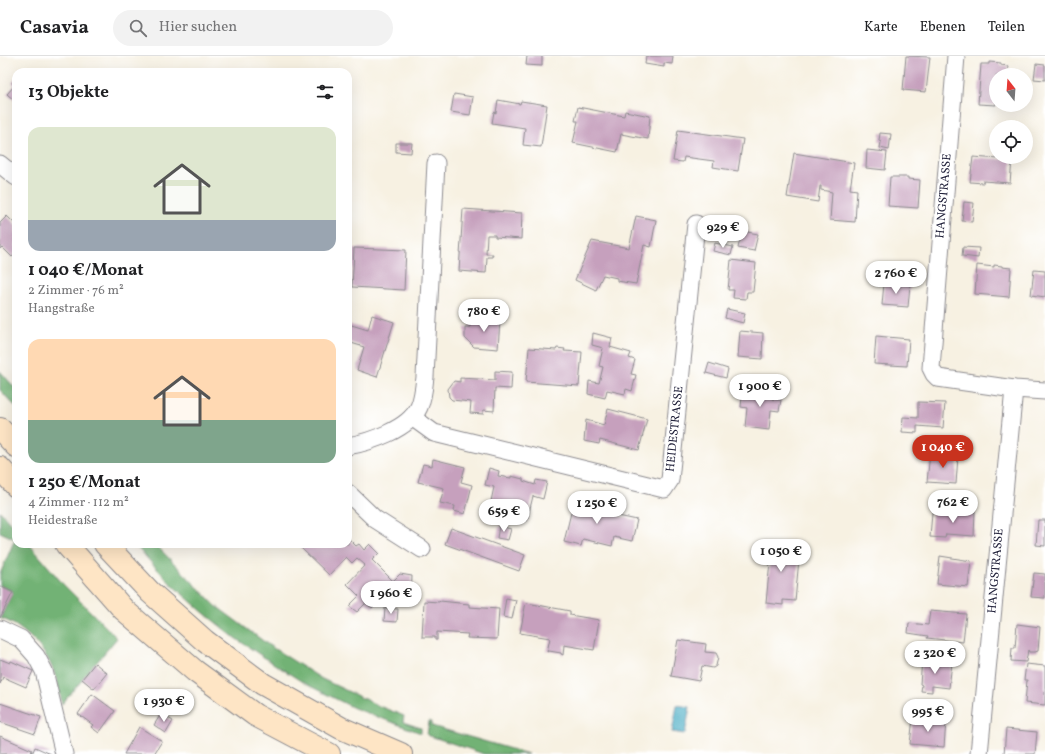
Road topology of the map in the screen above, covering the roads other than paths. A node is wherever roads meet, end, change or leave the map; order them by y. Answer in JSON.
{"nodes":[{"id":1,"x":956,"y":56,"type":"edge"},
{"id":2,"x":436,"y":163,"type":"dead end"},
{"id":3,"x":0,"y":164,"type":"edge"},
{"id":4,"x":12,"y":174,"type":"edge"},
{"id":5,"x":696,"y":224,"type":"dead end"},
{"id":6,"x":1014,"y":389,"type":"junction"},
{"id":7,"x":1045,"y":390,"type":"edge"},
{"id":8,"x":412,"y":417,"type":"junction"},
{"id":9,"x":0,"y":429,"type":"edge"},
{"id":10,"x":12,"y":442,"type":"edge"},
{"id":11,"x":352,"y":445,"type":"edge"},
{"id":12,"x":0,"y":468,"type":"edge"},
{"id":13,"x":12,"y":482,"type":"edge"},
{"id":14,"x":352,"y":498,"type":"edge"},
{"id":15,"x":70,"y":548,"type":"edge"},
{"id":16,"x":109,"y":548,"type":"edge"},
{"id":17,"x":422,"y":549,"type":"dead end"},
{"id":18,"x":0,"y":629,"type":"edge"},
{"id":19,"x":396,"y":753,"type":"edge"},
{"id":20,"x":64,"y":754,"type":"edge"},
{"id":21,"x":328,"y":754,"type":"edge"},
{"id":22,"x":979,"y":754,"type":"edge"}],
"edges":[{"from":1,"to":6,"type":"street","name":"HANGSTRASSE"},
{"from":2,"to":8,"type":"street"},
{"from":3,"to":4,"type":"street"},
{"from":5,"to":8,"type":"street","name":"HEIDESTRASSE"},
{"from":6,"to":7,"type":"street","name":"HANGSTRASSE"},
{"from":6,"to":22,"type":"street","name":"HANGSTRASSE"},
{"from":8,"to":11,"type":"street"},
{"from":9,"to":10,"type":"main road"},
{"from":12,"to":13,"type":"main road"},
{"from":14,"to":17,"type":"street"},
{"from":15,"to":21,"type":"main road"},
{"from":16,"to":19,"type":"main road"},
{"from":18,"to":20,"type":"street"}]}
